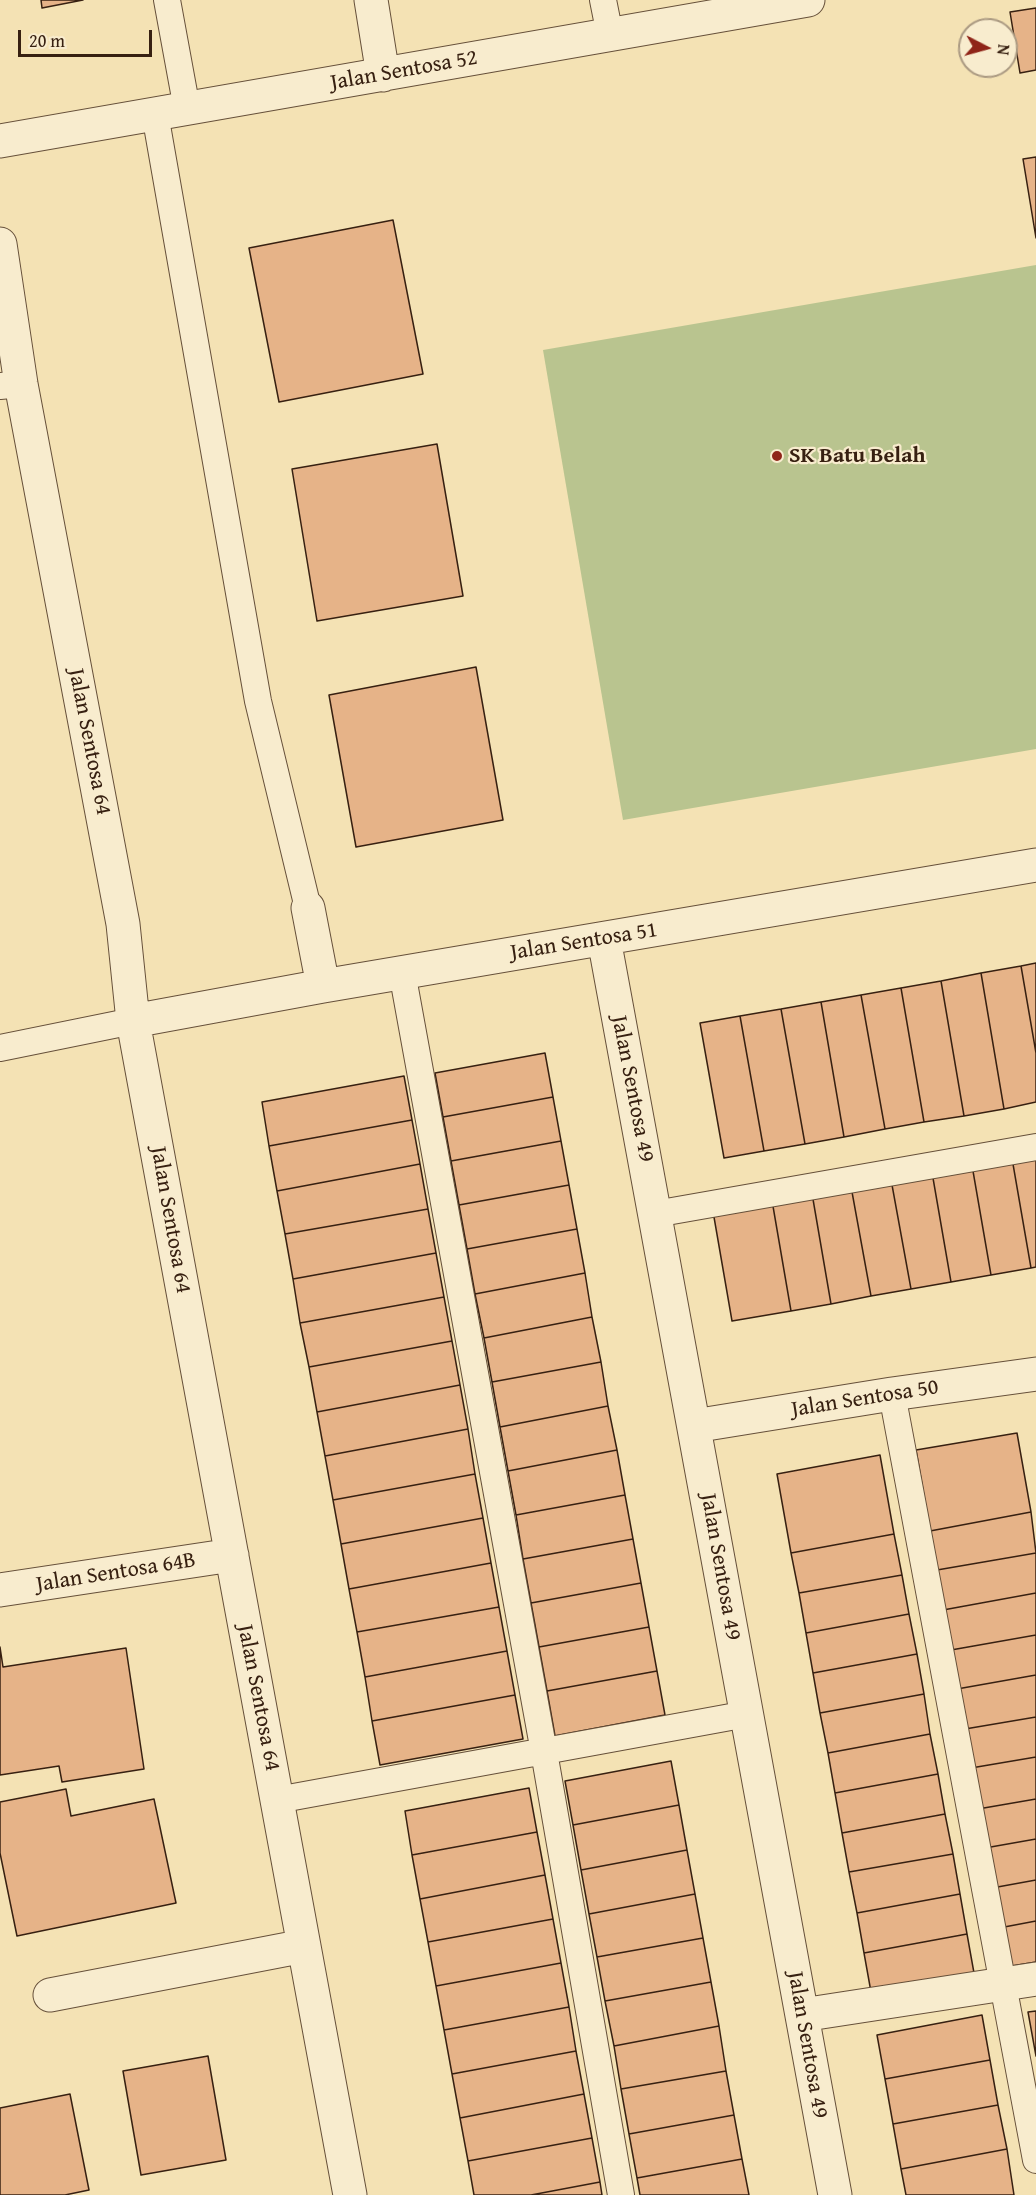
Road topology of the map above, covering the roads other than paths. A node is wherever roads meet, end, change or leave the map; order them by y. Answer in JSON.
{"nodes":[{"id":1,"x":167,"y":0,"type":"edge"},
{"id":2,"x":371,"y":0,"type":"edge"},
{"id":3,"x":603,"y":0,"type":"edge"},
{"id":4,"x":808,"y":0,"type":"edge"},
{"id":5,"x":610,"y":35,"type":"junction"},
{"id":6,"x":383,"y":75,"type":"junction"},
{"id":7,"x":187,"y":109,"type":"junction"},
{"id":8,"x":155,"y":114,"type":"junction"},
{"id":9,"x":0,"y":141,"type":"edge"},
{"id":10,"x":0,"y":244,"type":"edge"},
{"id":11,"x":10,"y":385,"type":"edge"},
{"id":12,"x":1036,"y":865,"type":"edge"},
{"id":13,"x":309,"y":908,"type":"joint"},
{"id":14,"x":604,"y":939,"type":"junction"},
{"id":15,"x":402,"y":972,"type":"junction"},
{"id":16,"x":322,"y":986,"type":"junction"},
{"id":17,"x":133,"y":1022,"type":"junction"},
{"id":18,"x":0,"y":1048,"type":"edge"},
{"id":19,"x":1036,"y":1148,"type":"edge"},
{"id":20,"x":655,"y":1214,"type":"junction"},
{"id":21,"x":1036,"y":1374,"type":"edge"},
{"id":22,"x":892,"y":1394,"type":"junction"},
{"id":23,"x":693,"y":1426,"type":"junction"},
{"id":24,"x":232,"y":1555,"type":"junction"},
{"id":25,"x":0,"y":1590,"type":"edge"},
{"id":26,"x":747,"y":1714,"type":"junction"},
{"id":27,"x":544,"y":1752,"type":"junction"},
{"id":28,"x":277,"y":1800,"type":"junction"},
{"id":29,"x":304,"y":1946,"type":"junction"},
{"id":30,"x":1036,"y":1979,"type":"edge"},
{"id":31,"x":1003,"y":1984,"type":"junction"},
{"id":32,"x":50,"y":1995,"type":"dead end"},
{"id":33,"x":802,"y":2015,"type":"junction"},
{"id":34,"x":1036,"y":2160,"type":"edge"},
{"id":35,"x":350,"y":2195,"type":"edge"},
{"id":36,"x":621,"y":2195,"type":"edge"},
{"id":37,"x":835,"y":2195,"type":"edge"}],
"edges":[{"from":1,"to":7,"type":"lane"},
{"from":2,"to":6,"type":"street"},
{"from":3,"to":5,"type":"lane"},
{"from":4,"to":5,"type":"street","name":"Jalan Sentosa 52"},
{"from":5,"to":6,"type":"street","name":"Jalan Sentosa 52"},
{"from":6,"to":7,"type":"street","name":"Jalan Sentosa 52"},
{"from":7,"to":8,"type":"street","name":"Jalan Sentosa 52"},
{"from":8,"to":9,"type":"street","name":"Jalan Sentosa 52"},
{"from":8,"to":13,"type":"lane"},
{"from":10,"to":11,"type":"street","name":"Jalan Sentosa 64"},
{"from":11,"to":17,"type":"street","name":"Jalan Sentosa 64"},
{"from":12,"to":14,"type":"street","name":"Jalan Sentosa 51"},
{"from":13,"to":16,"type":"street"},
{"from":14,"to":15,"type":"street","name":"Jalan Sentosa 51"},
{"from":14,"to":20,"type":"street","name":"Jalan Sentosa 49"},
{"from":15,"to":16,"type":"street","name":"Jalan Sentosa 51"},
{"from":15,"to":27,"type":"lane"},
{"from":16,"to":17,"type":"street","name":"Jalan Sentosa 51"},
{"from":17,"to":18,"type":"lane"},
{"from":17,"to":24,"type":"street","name":"Jalan Sentosa 64"},
{"from":19,"to":20,"type":"lane"},
{"from":20,"to":23,"type":"street","name":"Jalan Sentosa 49"},
{"from":21,"to":22,"type":"street","name":"Jalan Sentosa 50"},
{"from":22,"to":23,"type":"street","name":"Jalan Sentosa 50"},
{"from":22,"to":31,"type":"lane"},
{"from":23,"to":26,"type":"street","name":"Jalan Sentosa 49"},
{"from":24,"to":25,"type":"street","name":"Jalan Sentosa 64B"},
{"from":24,"to":28,"type":"street","name":"Jalan Sentosa 64"},
{"from":26,"to":27,"type":"lane"},
{"from":26,"to":33,"type":"street","name":"Jalan Sentosa 49"},
{"from":27,"to":28,"type":"lane"},
{"from":27,"to":36,"type":"lane"},
{"from":28,"to":29,"type":"street","name":"Jalan Sentosa 64"},
{"from":29,"to":32,"type":"street"},
{"from":29,"to":35,"type":"street","name":"Jalan Sentosa 64"},
{"from":30,"to":31,"type":"street"},
{"from":31,"to":33,"type":"street"},
{"from":31,"to":34,"type":"lane"},
{"from":33,"to":37,"type":"street","name":"Jalan Sentosa 49"}]}
